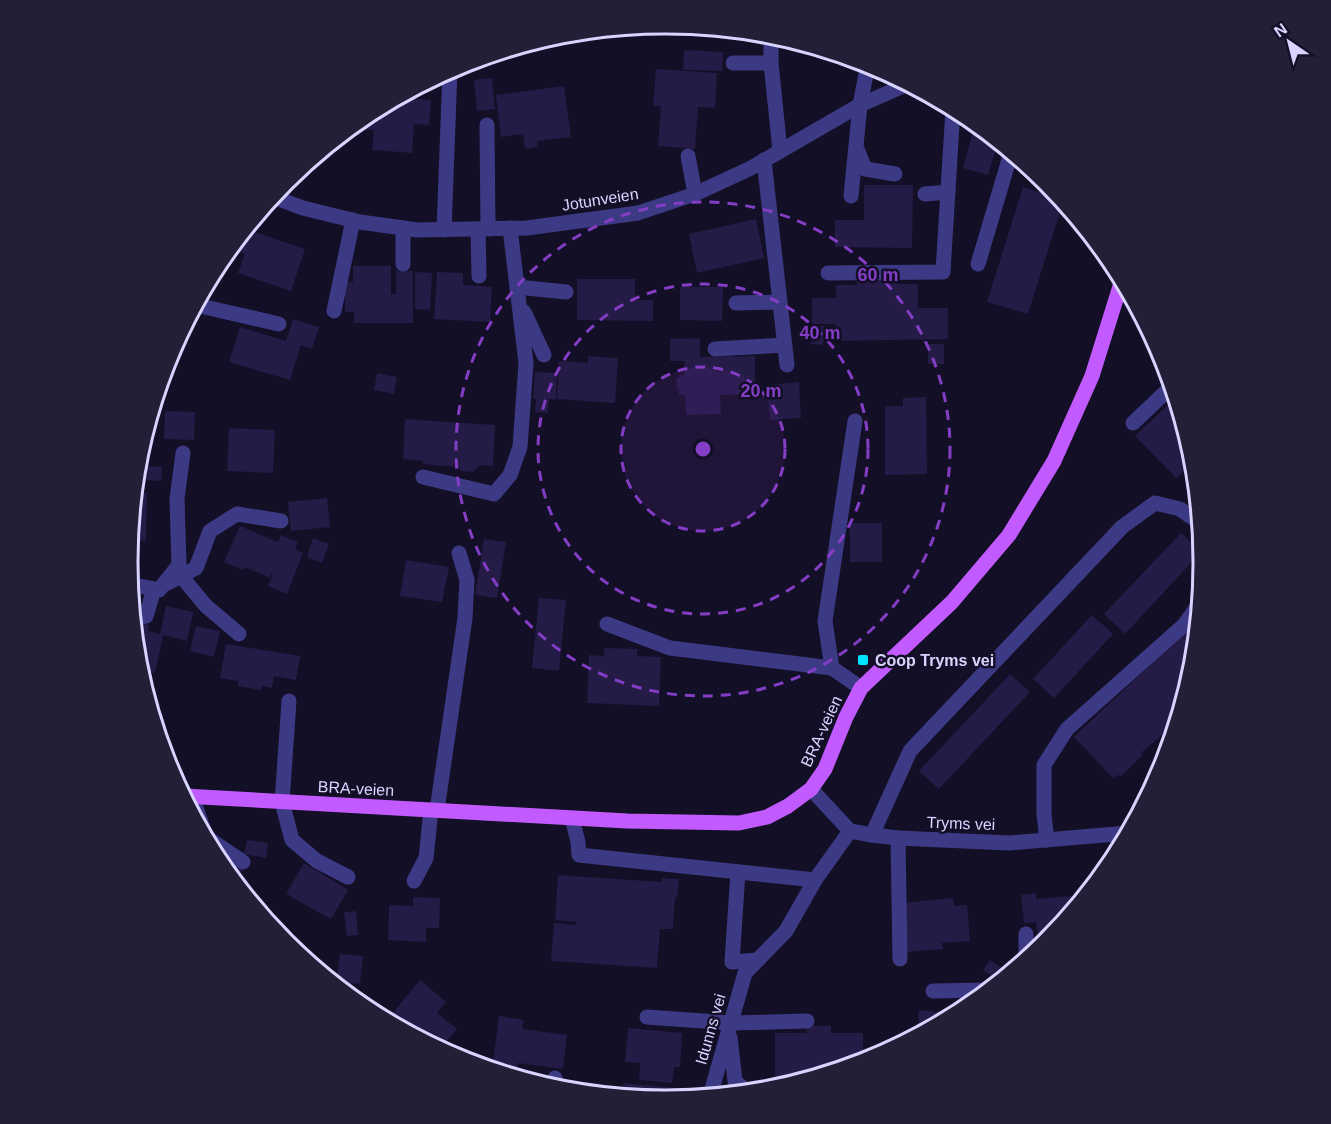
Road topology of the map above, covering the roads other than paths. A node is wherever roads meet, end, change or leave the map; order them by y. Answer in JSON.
{"nodes":[{"id":1,"x":771,"y":46,"type":"edge"},
{"id":2,"x":733,"y":63,"type":"dead end"},
{"id":3,"x":771,"y":63,"type":"junction"},
{"id":4,"x":866,"y":75,"type":"edge"},
{"id":5,"x":450,"y":81,"type":"edge"},
{"id":6,"x":898,"y":88,"type":"edge"},
{"id":7,"x":860,"y":105,"type":"junction"},
{"id":8,"x":952,"y":119,"type":"edge"},
{"id":9,"x":487,"y":125,"type":"dead end"},
{"id":10,"x":856,"y":146,"type":"junction"},
{"id":11,"x":780,"y":151,"type":"junction"},
{"id":12,"x":688,"y":156,"type":"dead end"},
{"id":13,"x":764,"y":160,"type":"junction"},
{"id":14,"x":1009,"y":161,"type":"edge"},
{"id":15,"x":894,"y":174,"type":"dead end"},
{"id":16,"x":948,"y":192,"type":"junction"},
{"id":17,"x":695,"y":194,"type":"junction"},
{"id":18,"x":925,"y":194,"type":"dead end"},
{"id":19,"x":851,"y":196,"type":"dead end"},
{"id":20,"x":283,"y":200,"type":"edge"},
{"id":21,"x":353,"y":220,"type":"junction"},
{"id":22,"x":403,"y":228,"type":"junction"},
{"id":23,"x":510,"y":228,"type":"junction"},
{"id":24,"x":483,"y":229,"type":"junction"},
{"id":25,"x":444,"y":230,"type":"junction"},
{"id":26,"x":403,"y":264,"type":"dead end"},
{"id":27,"x":978,"y":264,"type":"dead end"},
{"id":28,"x":828,"y":273,"type":"dead end"},
{"id":29,"x":479,"y":276,"type":"dead end"},
{"id":30,"x":566,"y":292,"type":"dead end"},
{"id":31,"x":1118,"y":292,"type":"edge"},
{"id":32,"x":518,"y":294,"type":"junction"},
{"id":33,"x":780,"y":302,"type":"junction"},
{"id":34,"x":736,"y":303,"type":"dead end"},
{"id":35,"x":204,"y":307,"type":"edge"},
{"id":36,"x":334,"y":312,"type":"dead end"},
{"id":37,"x":279,"y":324,"type":"dead end"},
{"id":38,"x":785,"y":345,"type":"junction"},
{"id":39,"x":715,"y":349,"type":"dead end"},
{"id":40,"x":544,"y":355,"type":"dead end"},
{"id":41,"x":787,"y":365,"type":"dead end"},
{"id":42,"x":1165,"y":392,"type":"edge"},
{"id":43,"x":855,"y":421,"type":"dead end"},
{"id":44,"x":1133,"y":423,"type":"dead end"},
{"id":45,"x":183,"y":453,"type":"dead end"},
{"id":46,"x":423,"y":477,"type":"dead end"},
{"id":47,"x":1191,"y":517,"type":"edge"},
{"id":48,"x":281,"y":521,"type":"dead end"},
{"id":49,"x":459,"y":553,"type":"dead end"},
{"id":50,"x":181,"y":576,"type":"junction"},
{"id":51,"x":139,"y":585,"type":"edge"},
{"id":52,"x":158,"y":587,"type":"junction"},
{"id":53,"x":141,"y":617,"type":"edge"},
{"id":54,"x":1190,"y":617,"type":"edge"},
{"id":55,"x":607,"y":624,"type":"dead end"},
{"id":56,"x":239,"y":634,"type":"dead end"},
{"id":57,"x":832,"y":668,"type":"junction"},
{"id":58,"x":861,"y":688,"type":"junction"},
{"id":59,"x":289,"y":701,"type":"dead end"},
{"id":60,"x":811,"y":789,"type":"junction"},
{"id":61,"x":193,"y":796,"type":"edge"},
{"id":62,"x":282,"y":802,"type":"junction"},
{"id":63,"x":434,"y":810,"type":"junction"},
{"id":64,"x":572,"y":819,"type":"junction"},
{"id":65,"x":850,"y":831,"type":"junction"},
{"id":66,"x":1117,"y":834,"type":"edge"},
{"id":67,"x":873,"y":835,"type":"junction"},
{"id":68,"x":898,"y":838,"type":"junction"},
{"id":69,"x":1047,"y":840,"type":"junction"},
{"id":70,"x":223,"y":848,"type":"edge"},
{"id":71,"x":243,"y":862,"type":"dead end"},
{"id":72,"x":738,"y":872,"type":"junction"},
{"id":73,"x":348,"y":877,"type":"dead end"},
{"id":74,"x":815,"y":880,"type":"junction"},
{"id":75,"x":414,"y":881,"type":"dead end"},
{"id":76,"x":1026,"y":934,"type":"dead end"},
{"id":77,"x":1026,"y":947,"type":"edge"},
{"id":78,"x":900,"y":958,"type":"dead end"},
{"id":79,"x":758,"y":960,"type":"junction"},
{"id":80,"x":973,"y":990,"type":"edge"},
{"id":81,"x":933,"y":991,"type":"dead end"},
{"id":82,"x":647,"y":1017,"type":"dead end"},
{"id":83,"x":807,"y":1021,"type":"dead end"},
{"id":84,"x":730,"y":1026,"type":"junction"},
{"id":85,"x":738,"y":1084,"type":"edge"},
{"id":86,"x":713,"y":1087,"type":"edge"}],
"edges":[{"from":1,"to":3,"type":"street"},
{"from":2,"to":3,"type":"street"},
{"from":3,"to":11,"type":"street"},
{"from":4,"to":7,"type":"street"},
{"from":5,"to":25,"type":"street"},
{"from":6,"to":7,"type":"street","name":"Jotunveien"},
{"from":7,"to":10,"type":"street"},
{"from":7,"to":11,"type":"street","name":"Jotunveien"},
{"from":8,"to":16,"type":"street"},
{"from":9,"to":24,"type":"street"},
{"from":10,"to":15,"type":"street"},
{"from":10,"to":19,"type":"street"},
{"from":11,"to":13,"type":"street","name":"Jotunveien"},
{"from":12,"to":17,"type":"street"},
{"from":13,"to":17,"type":"street","name":"Jotunveien"},
{"from":13,"to":33,"type":"street"},
{"from":14,"to":27,"type":"street"},
{"from":16,"to":18,"type":"street"},
{"from":16,"to":28,"type":"street"},
{"from":17,"to":23,"type":"street","name":"Jotunveien"},
{"from":20,"to":21,"type":"street","name":"Jotunveien"},
{"from":21,"to":22,"type":"street","name":"Jotunveien"},
{"from":21,"to":36,"type":"street"},
{"from":22,"to":25,"type":"street","name":"Jotunveien"},
{"from":22,"to":26,"type":"street"},
{"from":23,"to":24,"type":"street","name":"Jotunveien"},
{"from":23,"to":32,"type":"street"},
{"from":24,"to":25,"type":"street","name":"Jotunveien"},
{"from":24,"to":29,"type":"street"},
{"from":30,"to":32,"type":"street"},
{"from":31,"to":58,"type":"main road","name":"BRA-veien"},
{"from":32,"to":40,"type":"street"},
{"from":32,"to":46,"type":"street"},
{"from":33,"to":34,"type":"street"},
{"from":33,"to":38,"type":"street"},
{"from":35,"to":37,"type":"street"},
{"from":38,"to":39,"type":"street"},
{"from":38,"to":41,"type":"street"},
{"from":42,"to":44,"type":"street"},
{"from":43,"to":57,"type":"street"},
{"from":45,"to":52,"type":"street"},
{"from":47,"to":67,"type":"street"},
{"from":48,"to":50,"type":"street"},
{"from":49,"to":63,"type":"street"},
{"from":50,"to":52,"type":"street"},
{"from":50,"to":56,"type":"street"},
{"from":51,"to":52,"type":"street"},
{"from":52,"to":53,"type":"street"},
{"from":54,"to":69,"type":"street"},
{"from":55,"to":57,"type":"street"},
{"from":57,"to":58,"type":"street"},
{"from":58,"to":60,"type":"main road","name":"BRA-veien"},
{"from":59,"to":62,"type":"street"},
{"from":60,"to":64,"type":"main road","name":"BRA-veien"},
{"from":60,"to":65,"type":"street"},
{"from":61,"to":62,"type":"main road","name":"BRA-veien"},
{"from":62,"to":63,"type":"main road","name":"BRA-veien"},
{"from":62,"to":73,"type":"street"},
{"from":63,"to":64,"type":"main road","name":"BRA-veien"},
{"from":63,"to":75,"type":"street"},
{"from":64,"to":72,"type":"street"},
{"from":65,"to":67,"type":"street","name":"Tryms vei"},
{"from":65,"to":74,"type":"street"},
{"from":66,"to":69,"type":"street","name":"Tryms vei"},
{"from":67,"to":68,"type":"street","name":"Tryms vei"},
{"from":68,"to":69,"type":"street","name":"Tryms vei"},
{"from":68,"to":78,"type":"street"},
{"from":70,"to":71,"type":"street"},
{"from":72,"to":74,"type":"street"},
{"from":72,"to":79,"type":"street"},
{"from":74,"to":79,"type":"street"},
{"from":76,"to":77,"type":"street"},
{"from":79,"to":84,"type":"street","name":"Idunns vei"},
{"from":80,"to":81,"type":"street"},
{"from":82,"to":84,"type":"street"},
{"from":83,"to":84,"type":"street"},
{"from":84,"to":85,"type":"street"},
{"from":84,"to":86,"type":"street","name":"Idunns vei"}]}
